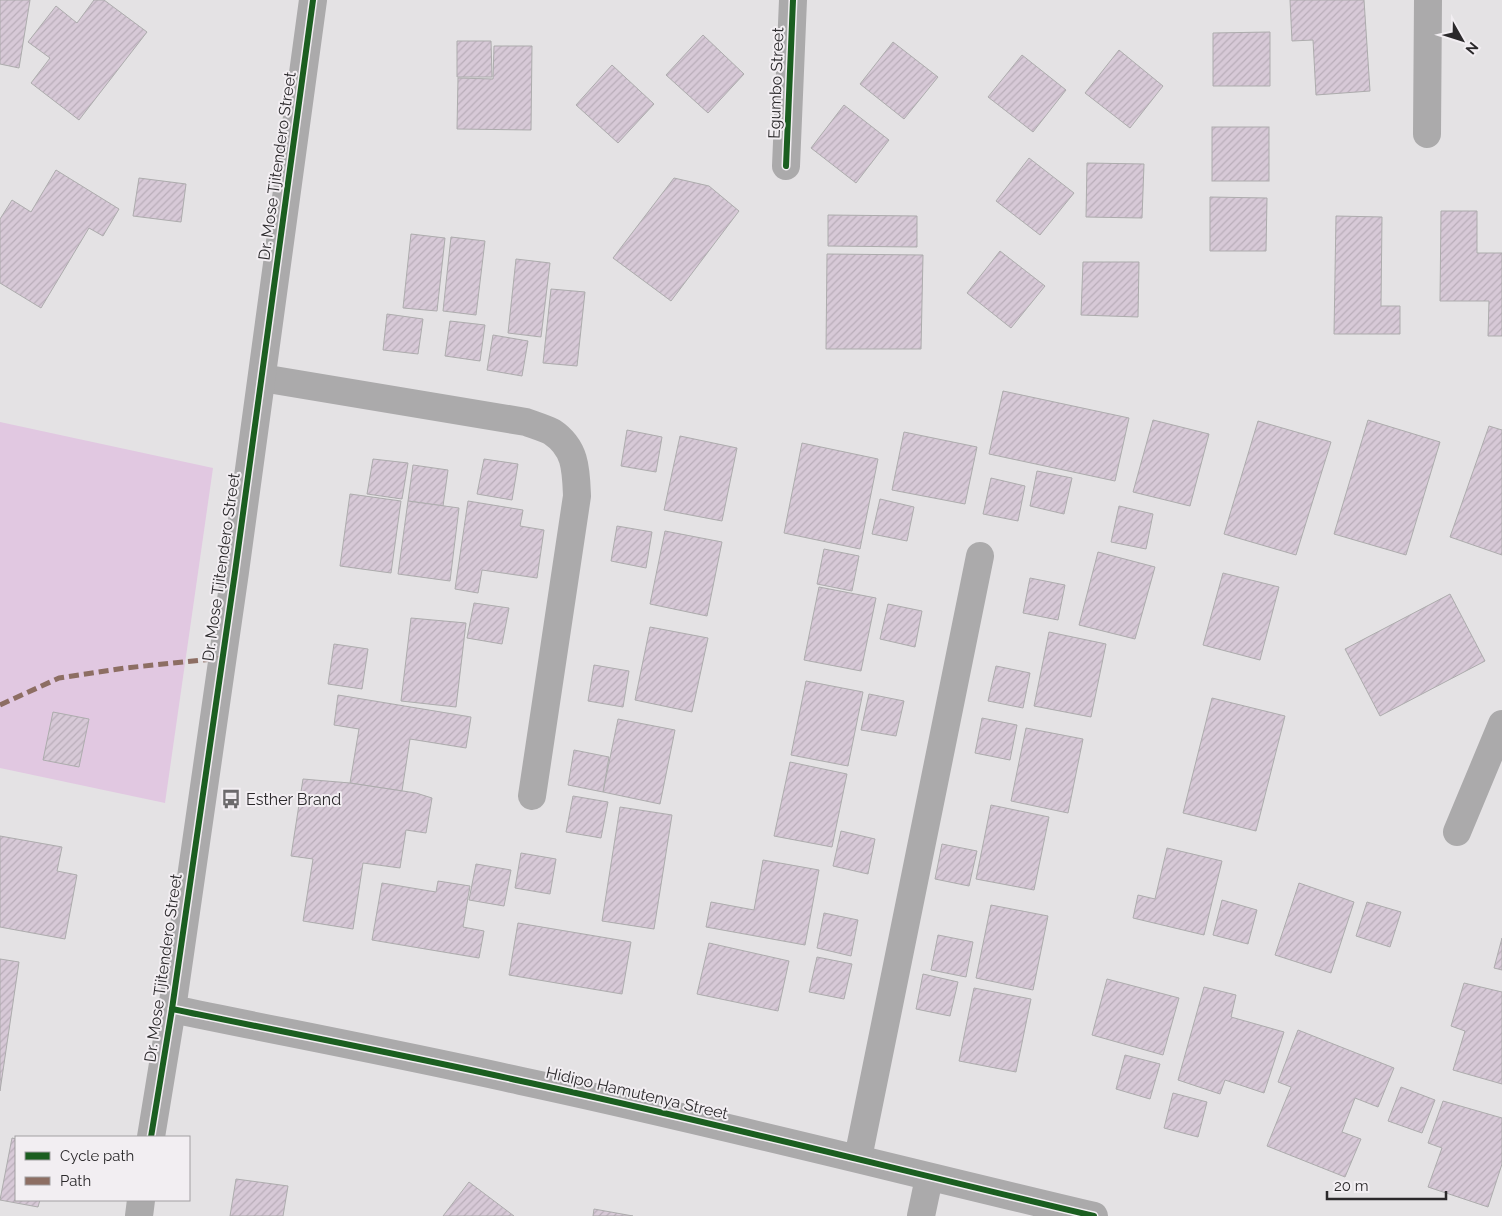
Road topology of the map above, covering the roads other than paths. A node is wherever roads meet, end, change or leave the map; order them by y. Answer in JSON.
{"nodes":[{"id":1,"x":313,"y":0,"type":"edge"},
{"id":2,"x":792,"y":0,"type":"edge"},
{"id":3,"x":1428,"y":0,"type":"edge"},
{"id":4,"x":1427,"y":134,"type":"dead end"},
{"id":5,"x":786,"y":166,"type":"dead end"},
{"id":6,"x":262,"y":378,"type":"junction"},
{"id":7,"x":980,"y":556,"type":"dead end"},
{"id":8,"x":1502,"y":724,"type":"edge"},
{"id":9,"x":532,"y":796,"type":"dead end"},
{"id":10,"x":1457,"y":832,"type":"dead end"},
{"id":11,"x":172,"y":1009,"type":"junction"},
{"id":12,"x":151,"y":1136,"type":"edge"},
{"id":13,"x":858,"y":1158,"type":"junction"},
{"id":14,"x":929,"y":1178,"type":"junction"},
{"id":15,"x":141,"y":1201,"type":"edge"},
{"id":16,"x":139,"y":1216,"type":"edge"},
{"id":17,"x":920,"y":1216,"type":"edge"},
{"id":18,"x":1094,"y":1216,"type":"edge"}],
"edges":[{"from":1,"to":6,"type":"street","name":"Dr. Mose Tjitendero Street"},
{"from":2,"to":5,"type":"street","name":"Egumbo Street"},
{"from":3,"to":4,"type":"street"},
{"from":6,"to":9,"type":"street"},
{"from":6,"to":11,"type":"street","name":"Dr. Mose Tjitendero Street"},
{"from":7,"to":13,"type":"street"},
{"from":8,"to":10,"type":"street"},
{"from":11,"to":12,"type":"street","name":"Dr. Mose Tjitendero Street"},
{"from":11,"to":13,"type":"street","name":"Hidipo Hamutenya Street"},
{"from":13,"to":14,"type":"street","name":"Hidipo Hamutenya Street"},
{"from":14,"to":17,"type":"street"},
{"from":14,"to":18,"type":"street","name":"Hidipo Hamutenya Street"},
{"from":15,"to":16,"type":"street"}]}
